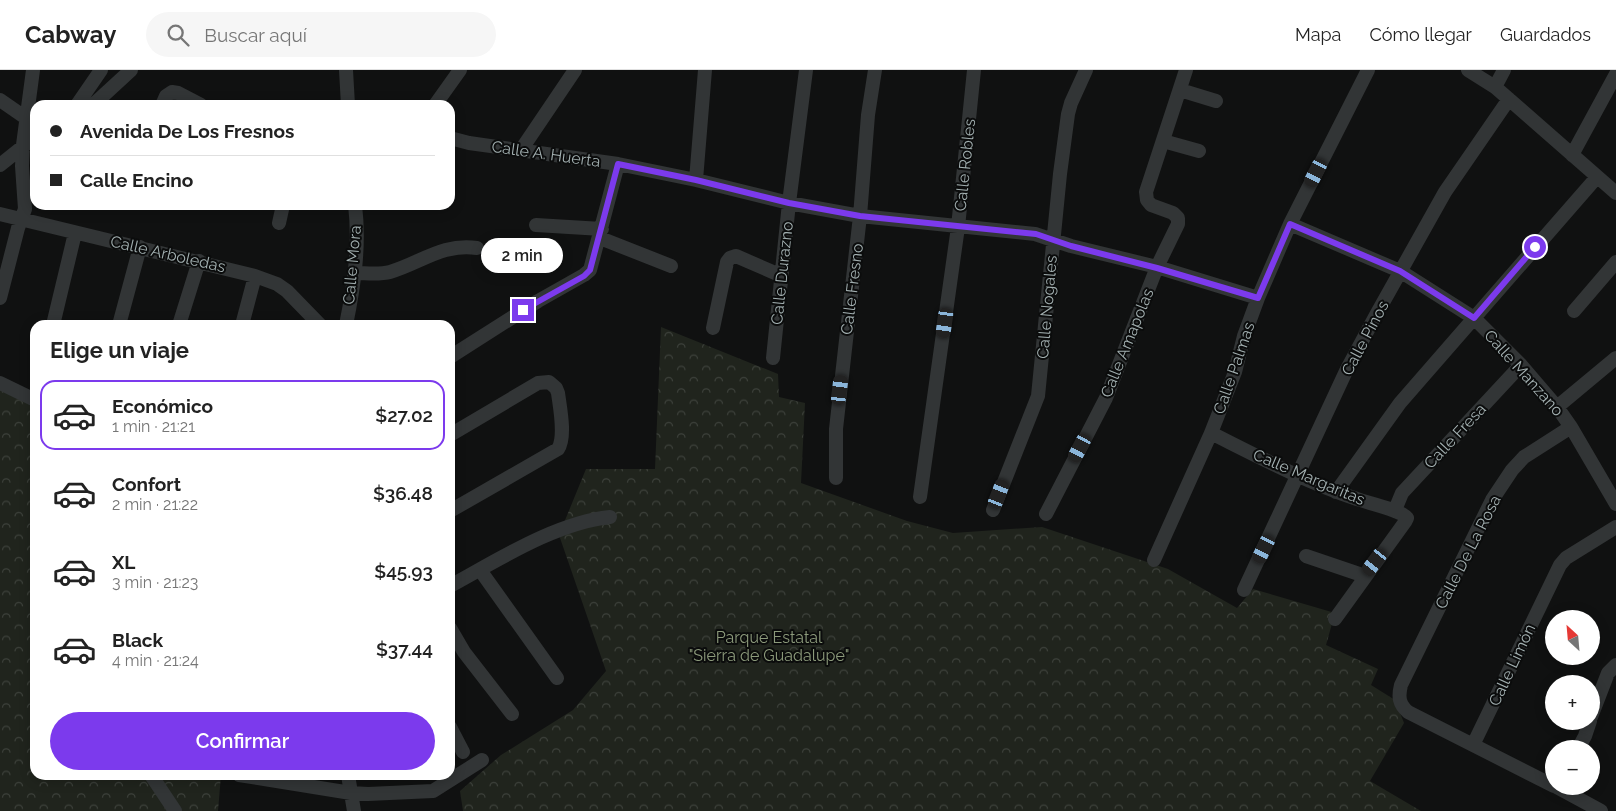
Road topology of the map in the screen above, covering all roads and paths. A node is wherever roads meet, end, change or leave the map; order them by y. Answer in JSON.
{"nodes":[{"id":1,"x":33,"y":70,"type":"edge"},
{"id":2,"x":101,"y":70,"type":"edge"},
{"id":3,"x":132,"y":70,"type":"edge"},
{"id":4,"x":346,"y":70,"type":"edge"},
{"id":5,"x":460,"y":70,"type":"edge"},
{"id":6,"x":575,"y":70,"type":"edge"},
{"id":7,"x":705,"y":70,"type":"edge"},
{"id":8,"x":806,"y":70,"type":"edge"},
{"id":9,"x":875,"y":70,"type":"edge"},
{"id":10,"x":974,"y":70,"type":"edge"},
{"id":11,"x":1086,"y":70,"type":"edge"},
{"id":12,"x":1186,"y":70,"type":"edge"},
{"id":13,"x":1368,"y":70,"type":"edge"},
{"id":14,"x":1468,"y":70,"type":"edge"},
{"id":15,"x":1504,"y":70,"type":"edge"},
{"id":16,"x":1616,"y":74,"type":"edge"},
{"id":17,"x":1495,"y":87,"type":"junction"},
{"id":18,"x":1180,"y":90,"type":"junction"},
{"id":19,"x":1510,"y":99,"type":"junction"},
{"id":20,"x":0,"y":100,"type":"edge"},
{"id":21,"x":80,"y":100,"type":"edge"},
{"id":22,"x":99,"y":100,"type":"edge"},
{"id":23,"x":164,"y":100,"type":"edge"},
{"id":24,"x":191,"y":100,"type":"edge"},
{"id":25,"x":348,"y":100,"type":"edge"},
{"id":26,"x":439,"y":100,"type":"edge"},
{"id":27,"x":1216,"y":101,"type":"dead end"},
{"id":28,"x":26,"y":118,"type":"junction"},
{"id":29,"x":455,"y":139,"type":"edge"},
{"id":30,"x":29,"y":141,"type":"edge"},
{"id":31,"x":1163,"y":141,"type":"junction"},
{"id":32,"x":520,"y":150,"type":"junction"},
{"id":33,"x":1199,"y":151,"type":"dead end"},
{"id":34,"x":1572,"y":155,"type":"junction"},
{"id":35,"x":0,"y":164,"type":"edge"},
{"id":36,"x":618,"y":164,"type":"junction"},
{"id":37,"x":1597,"y":177,"type":"junction"},
{"id":38,"x":696,"y":180,"type":"junction"},
{"id":39,"x":1616,"y":193,"type":"edge"},
{"id":40,"x":789,"y":203,"type":"junction"},
{"id":41,"x":281,"y":210,"type":"edge"},
{"id":42,"x":356,"y":210,"type":"edge"},
{"id":43,"x":0,"y":214,"type":"edge"},
{"id":44,"x":860,"y":216,"type":"junction"},
{"id":45,"x":21,"y":219,"type":"junction"},
{"id":46,"x":279,"y":222,"type":"dead end"},
{"id":47,"x":1290,"y":224,"type":"junction"},
{"id":48,"x":536,"y":225,"type":"dead end"},
{"id":49,"x":958,"y":227,"type":"junction"},
{"id":50,"x":75,"y":233,"type":"junction"},
{"id":51,"x":601,"y":233,"type":"junction"},
{"id":52,"x":1054,"y":240,"type":"junction"},
{"id":53,"x":140,"y":247,"type":"junction"},
{"id":54,"x":477,"y":248,"type":"dead end"},
{"id":55,"x":199,"y":261,"type":"junction"},
{"id":56,"x":1616,"y":262,"type":"edge"},
{"id":57,"x":671,"y":266,"type":"dead end"},
{"id":58,"x":1157,"y":268,"type":"junction"},
{"id":59,"x":1400,"y":271,"type":"junction"},
{"id":60,"x":354,"y":273,"type":"junction"},
{"id":61,"x":255,"y":276,"type":"junction"},
{"id":62,"x":782,"y":276,"type":"junction"},
{"id":63,"x":0,"y":298,"type":"edge"},
{"id":64,"x":1258,"y":298,"type":"junction"},
{"id":65,"x":1574,"y":311,"type":"dead end"},
{"id":66,"x":1474,"y":318,"type":"junction"},
{"id":67,"x":54,"y":320,"type":"edge"},
{"id":68,"x":120,"y":320,"type":"edge"},
{"id":69,"x":181,"y":320,"type":"edge"},
{"id":70,"x":243,"y":320,"type":"edge"},
{"id":71,"x":315,"y":320,"type":"edge"},
{"id":72,"x":347,"y":320,"type":"edge"},
{"id":73,"x":713,"y":328,"type":"dead end"},
{"id":74,"x":455,"y":354,"type":"edge"},
{"id":75,"x":773,"y":358,"type":"dead end"},
{"id":76,"x":1616,"y":358,"type":"edge"},
{"id":77,"x":1521,"y":364,"type":"junction"},
{"id":78,"x":0,"y":383,"type":"edge"},
{"id":79,"x":30,"y":398,"type":"edge"},
{"id":80,"x":1557,"y":407,"type":"junction"},
{"id":81,"x":1571,"y":427,"type":"junction"},
{"id":82,"x":455,"y":432,"type":"edge"},
{"id":83,"x":1211,"y":434,"type":"junction"},
{"id":84,"x":1298,"y":477,"type":"junction"},
{"id":85,"x":836,"y":478,"type":"dead end"},
{"id":86,"x":1336,"y":492,"type":"junction"},
{"id":87,"x":920,"y":497,"type":"dead end"},
{"id":88,"x":1616,"y":504,"type":"edge"},
{"id":89,"x":455,"y":508,"type":"edge"},
{"id":90,"x":993,"y":510,"type":"dead end"},
{"id":91,"x":1046,"y":514,"type":"dead end"},
{"id":92,"x":1401,"y":514,"type":"junction"},
{"id":93,"x":610,"y":517,"type":"dead end"},
{"id":94,"x":1616,"y":527,"type":"edge"},
{"id":95,"x":1306,"y":556,"type":"dead end"},
{"id":96,"x":1154,"y":560,"type":"dead end"},
{"id":97,"x":480,"y":570,"type":"junction"},
{"id":98,"x":1365,"y":576,"type":"junction"},
{"id":99,"x":455,"y":583,"type":"edge"},
{"id":100,"x":1244,"y":590,"type":"dead end"},
{"id":101,"x":1336,"y":619,"type":"dead end"},
{"id":102,"x":455,"y":637,"type":"edge"},
{"id":103,"x":1616,"y":665,"type":"edge"},
{"id":104,"x":557,"y":678,"type":"dead end"},
{"id":105,"x":1600,"y":694,"type":"edge"},
{"id":106,"x":512,"y":714,"type":"dead end"},
{"id":107,"x":455,"y":737,"type":"edge"},
{"id":108,"x":1473,"y":745,"type":"junction"},
{"id":109,"x":463,"y":752,"type":"dead end"},
{"id":110,"x":482,"y":760,"type":"dead end"},
{"id":111,"x":455,"y":778,"type":"edge"},
{"id":112,"x":154,"y":780,"type":"edge"},
{"id":113,"x":270,"y":780,"type":"edge"},
{"id":114,"x":349,"y":780,"type":"edge"},
{"id":115,"x":452,"y":780,"type":"edge"},
{"id":116,"x":1545,"y":781,"type":"edge"},
{"id":117,"x":352,"y":793,"type":"junction"},
{"id":118,"x":1572,"y":795,"type":"edge"},
{"id":119,"x":176,"y":811,"type":"edge"},
{"id":120,"x":354,"y":811,"type":"edge"},
{"id":121,"x":1601,"y":811,"type":"edge"}],
"edges":[{"from":1,"to":28,"type":"street"},
{"from":2,"to":21,"type":"street"},
{"from":3,"to":22,"type":"street"},
{"from":4,"to":25,"type":"street"},
{"from":5,"to":26,"type":"street"},
{"from":6,"to":32,"type":"street"},
{"from":7,"to":38,"type":"street"},
{"from":8,"to":40,"type":"street","name":"Calle Durazno"},
{"from":9,"to":44,"type":"street","name":"Calle Fresno"},
{"from":10,"to":49,"type":"street","name":"Calle Robles"},
{"from":11,"to":52,"type":"street","name":"Calle Nogales"},
{"from":12,"to":18,"type":"street","name":"Calle Amapolas"},
{"from":13,"to":47,"type":"street","name":"Calle Palmas"},
{"from":14,"to":17,"type":"street"},
{"from":15,"to":17,"type":"street"},
{"from":16,"to":34,"type":"street"},
{"from":17,"to":19,"type":"street"},
{"from":18,"to":27,"type":"street"},
{"from":18,"to":31,"type":"street","name":"Calle Amapolas"},
{"from":19,"to":34,"type":"street"},
{"from":19,"to":59,"type":"street","name":"Calle Pinos"},
{"from":20,"to":28,"type":"street"},
{"from":23,"to":24,"type":"street"},
{"from":28,"to":30,"type":"street"},
{"from":29,"to":32,"type":"street","name":"Calle A. Huerta"},
{"from":30,"to":35,"type":"street"},
{"from":30,"to":45,"type":"street"},
{"from":31,"to":33,"type":"street"},
{"from":31,"to":58,"type":"street","name":"Calle Amapolas"},
{"from":32,"to":36,"type":"street","name":"Calle A. Huerta"},
{"from":34,"to":37,"type":"street"},
{"from":36,"to":38,"type":"street","name":"Calle A. Huerta"},
{"from":36,"to":51,"type":"street"},
{"from":37,"to":39,"type":"street"},
{"from":37,"to":66,"type":"street"},
{"from":38,"to":40,"type":"street","name":"Calle A. Huerta"},
{"from":40,"to":44,"type":"street","name":"Calle A. Huerta"},
{"from":40,"to":62,"type":"street","name":"Calle Durazno"},
{"from":41,"to":46,"type":"street"},
{"from":42,"to":60,"type":"street","name":"Calle Mora"},
{"from":43,"to":45,"type":"street","name":"Calle Arboledas"},
{"from":44,"to":49,"type":"street","name":"Calle A. Huerta"},
{"from":44,"to":85,"type":"street","name":"Calle Fresno"},
{"from":45,"to":50,"type":"street","name":"Calle Arboledas"},
{"from":45,"to":63,"type":"street"},
{"from":47,"to":59,"type":"street","name":"Calle Manzano"},
{"from":47,"to":64,"type":"street","name":"Calle Palmas"},
{"from":48,"to":51,"type":"street"},
{"from":49,"to":52,"type":"street","name":"Calle A. Huerta"},
{"from":49,"to":87,"type":"street","name":"Calle Robles"},
{"from":50,"to":53,"type":"street","name":"Calle Arboledas"},
{"from":50,"to":67,"type":"street"},
{"from":51,"to":57,"type":"street"},
{"from":51,"to":74,"type":"street"},
{"from":52,"to":58,"type":"street","name":"Calle A. Huerta"},
{"from":52,"to":90,"type":"street","name":"Calle Nogales"},
{"from":53,"to":55,"type":"street","name":"Calle Arboledas"},
{"from":53,"to":68,"type":"street"},
{"from":54,"to":60,"type":"street"},
{"from":55,"to":61,"type":"street","name":"Calle Arboledas"},
{"from":55,"to":69,"type":"street"},
{"from":56,"to":65,"type":"street"},
{"from":58,"to":64,"type":"street","name":"Calle A. Huerta"},
{"from":58,"to":91,"type":"street","name":"Calle Amapolas"},
{"from":59,"to":66,"type":"street","name":"Calle Manzano"},
{"from":59,"to":84,"type":"street","name":"Calle Pinos"},
{"from":60,"to":72,"type":"street","name":"Calle Mora"},
{"from":61,"to":70,"type":"street"},
{"from":61,"to":71,"type":"street","name":"Calle Arboledas"},
{"from":62,"to":73,"type":"street"},
{"from":62,"to":75,"type":"street","name":"Calle Durazno"},
{"from":64,"to":83,"type":"street","name":"Calle Palmas"},
{"from":66,"to":77,"type":"street","name":"Calle Manzano"},
{"from":66,"to":86,"type":"street"},
{"from":76,"to":80,"type":"street"},
{"from":77,"to":80,"type":"street","name":"Calle Manzano"},
{"from":77,"to":92,"type":"street","name":"Calle Fresa"},
{"from":78,"to":79,"type":"street"},
{"from":80,"to":81,"type":"street","name":"Calle Manzano"},
{"from":81,"to":88,"type":"street","name":"Calle Manzano"},
{"from":81,"to":108,"type":"street","name":"Calle De La Rosa"},
{"from":82,"to":89,"type":"street"},
{"from":83,"to":84,"type":"street","name":"Calle Margaritas"},
{"from":83,"to":96,"type":"street","name":"Calle Palmas"},
{"from":84,"to":86,"type":"street","name":"Calle Margaritas"},
{"from":84,"to":100,"type":"street","name":"Calle Pinos"},
{"from":86,"to":92,"type":"street","name":"Calle Margaritas"},
{"from":92,"to":98,"type":"street","name":"Calle Fresa"},
{"from":93,"to":97,"type":"street"},
{"from":94,"to":108,"type":"street","name":"Calle Limón"},
{"from":95,"to":98,"type":"street"},
{"from":97,"to":99,"type":"street"},
{"from":97,"to":104,"type":"street"},
{"from":98,"to":101,"type":"street","name":"Calle Fresa"},
{"from":102,"to":106,"type":"street"},
{"from":103,"to":105,"type":"street"},
{"from":107,"to":109,"type":"street"},
{"from":108,"to":116,"type":"street"},
{"from":110,"to":111,"type":"street"},
{"from":112,"to":119,"type":"street"},
{"from":113,"to":117,"type":"street"},
{"from":114,"to":117,"type":"street"},
{"from":115,"to":117,"type":"street"},
{"from":117,"to":120,"type":"street"},
{"from":118,"to":121,"type":"street"}]}
